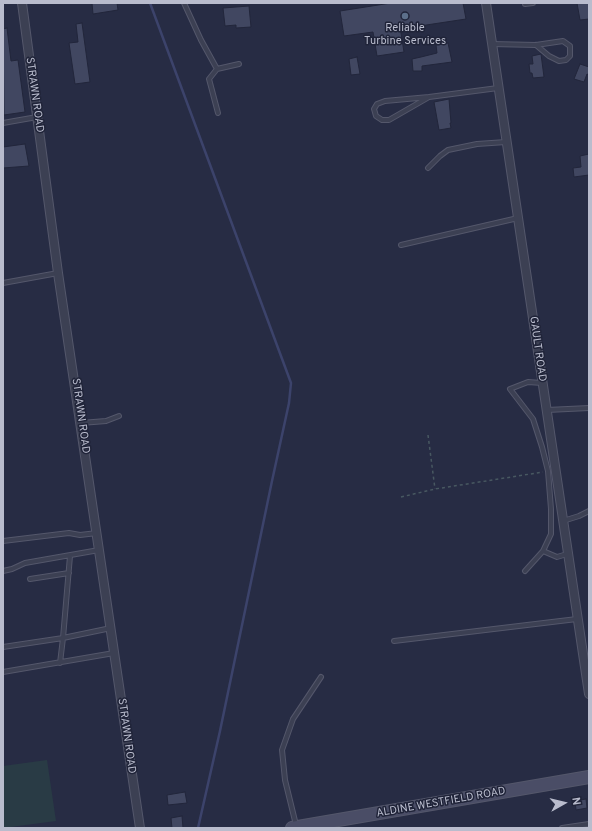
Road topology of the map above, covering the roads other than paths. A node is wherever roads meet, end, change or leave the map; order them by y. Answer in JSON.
{"nodes":[{"id":1,"x":22,"y":3,"type":"edge"},
{"id":2,"x":184,"y":3,"type":"edge"},
{"id":3,"x":486,"y":3,"type":"edge"},
{"id":4,"x":525,"y":3,"type":"edge"},
{"id":5,"x":533,"y":3,"type":"edge"},
{"id":6,"x":492,"y":44,"type":"junction"},
{"id":7,"x":536,"y":45,"type":"junction"},
{"id":8,"x":239,"y":64,"type":"dead end"},
{"id":9,"x":217,"y":69,"type":"junction"},
{"id":10,"x":499,"y":88,"type":"junction"},
{"id":11,"x":429,"y":97,"type":"junction"},
{"id":12,"x":218,"y":113,"type":"dead end"},
{"id":13,"x":37,"y":116,"type":"junction"},
{"id":14,"x":3,"y":123,"type":"edge"},
{"id":15,"x":507,"y":142,"type":"junction"},
{"id":16,"x":428,"y":168,"type":"dead end"},
{"id":17,"x":518,"y":218,"type":"junction"},
{"id":18,"x":401,"y":245,"type":"dead end"},
{"id":19,"x":58,"y":273,"type":"junction"},
{"id":20,"x":3,"y":284,"type":"edge"},
{"id":21,"x":542,"y":383,"type":"junction"},
{"id":22,"x":589,"y":408,"type":"edge"},
{"id":23,"x":546,"y":410,"type":"junction"},
{"id":24,"x":119,"y":416,"type":"dead end"},
{"id":25,"x":81,"y":423,"type":"junction"},
{"id":26,"x":589,"y":511,"type":"edge"},
{"id":27,"x":563,"y":521,"type":"junction"},
{"id":28,"x":97,"y":533,"type":"junction"},
{"id":29,"x":3,"y":541,"type":"edge"},
{"id":30,"x":99,"y":550,"type":"junction"},
{"id":31,"x":543,"y":551,"type":"junction"},
{"id":32,"x":568,"y":554,"type":"junction"},
{"id":33,"x":70,"y":556,"type":"junction"},
{"id":34,"x":3,"y":571,"type":"edge"},
{"id":35,"x":525,"y":571,"type":"dead end"},
{"id":36,"x":69,"y":573,"type":"junction"},
{"id":37,"x":30,"y":579,"type":"dead end"},
{"id":38,"x":577,"y":619,"type":"junction"},
{"id":39,"x":111,"y":628,"type":"junction"},
{"id":40,"x":63,"y":638,"type":"junction"},
{"id":41,"x":394,"y":641,"type":"dead end"},
{"id":42,"x":3,"y":647,"type":"edge"},
{"id":43,"x":114,"y":653,"type":"junction"},
{"id":44,"x":60,"y":663,"type":"junction"},
{"id":45,"x":3,"y":672,"type":"edge"},
{"id":46,"x":321,"y":677,"type":"dead end"},
{"id":47,"x":589,"y":694,"type":"edge"},
{"id":48,"x":589,"y":777,"type":"edge"},
{"id":49,"x":589,"y":824,"type":"edge"},
{"id":50,"x":140,"y":828,"type":"edge"},
{"id":51,"x":294,"y":828,"type":"edge"},
{"id":52,"x":562,"y":828,"type":"edge"}],
"edges":[{"from":1,"to":13,"type":"street","name":"STRAWN ROAD"},
{"from":2,"to":9,"type":"lane"},
{"from":3,"to":6,"type":"street","name":"GAULT ROAD"},
{"from":4,"to":5,"type":"lane"},
{"from":6,"to":7,"type":"lane"},
{"from":6,"to":10,"type":"street","name":"GAULT ROAD"},
{"from":7,"to":7,"type":"lane"},
{"from":8,"to":9,"type":"lane"},
{"from":9,"to":12,"type":"lane"},
{"from":10,"to":11,"type":"lane"},
{"from":10,"to":15,"type":"street","name":"GAULT ROAD"},
{"from":11,"to":11,"type":"lane"},
{"from":13,"to":14,"type":"lane"},
{"from":13,"to":19,"type":"street","name":"STRAWN ROAD"},
{"from":15,"to":16,"type":"lane"},
{"from":15,"to":17,"type":"street","name":"GAULT ROAD"},
{"from":17,"to":18,"type":"lane"},
{"from":17,"to":21,"type":"street","name":"GAULT ROAD"},
{"from":19,"to":20,"type":"lane"},
{"from":19,"to":25,"type":"street","name":"STRAWN ROAD"},
{"from":21,"to":23,"type":"street","name":"GAULT ROAD"},
{"from":21,"to":31,"type":"lane"},
{"from":22,"to":23,"type":"lane"},
{"from":23,"to":27,"type":"street","name":"GAULT ROAD"},
{"from":24,"to":25,"type":"lane"},
{"from":25,"to":28,"type":"street","name":"STRAWN ROAD"},
{"from":26,"to":27,"type":"lane"},
{"from":27,"to":32,"type":"street","name":"GAULT ROAD"},
{"from":28,"to":29,"type":"lane"},
{"from":28,"to":30,"type":"street","name":"STRAWN ROAD"},
{"from":30,"to":33,"type":"lane"},
{"from":30,"to":39,"type":"street","name":"STRAWN ROAD"},
{"from":31,"to":32,"type":"lane"},
{"from":31,"to":35,"type":"lane"},
{"from":32,"to":38,"type":"street","name":"GAULT ROAD"},
{"from":33,"to":34,"type":"lane"},
{"from":33,"to":36,"type":"lane"},
{"from":36,"to":37,"type":"lane"},
{"from":36,"to":40,"type":"lane"},
{"from":38,"to":41,"type":"lane"},
{"from":38,"to":47,"type":"street","name":"GAULT ROAD"},
{"from":39,"to":40,"type":"lane"},
{"from":39,"to":43,"type":"street","name":"STRAWN ROAD"},
{"from":40,"to":42,"type":"lane"},
{"from":40,"to":44,"type":"lane"},
{"from":43,"to":44,"type":"lane"},
{"from":43,"to":50,"type":"street","name":"STRAWN ROAD"},
{"from":44,"to":45,"type":"lane"},
{"from":46,"to":51,"type":"lane"},
{"from":48,"to":51,"type":"main road","name":"ALDINE WESTFIELD ROAD"},
{"from":49,"to":52,"type":"lane"}]}
